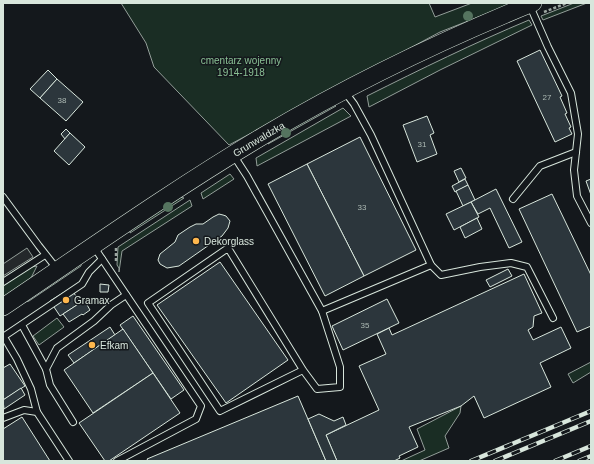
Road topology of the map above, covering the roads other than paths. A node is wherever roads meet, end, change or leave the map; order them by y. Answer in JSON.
{"nodes":[{"id":1,"x":532,"y":8,"type":"edge"},
{"id":2,"x":344,"y":90,"type":"junction"},
{"id":3,"x":576,"y":152,"type":"junction"},
{"id":4,"x":233,"y":154,"type":"junction"},
{"id":5,"x":3,"y":197,"type":"edge"},
{"id":6,"x":513,"y":199,"type":"dead end"},
{"id":7,"x":591,"y":223,"type":"edge"},
{"id":8,"x":99,"y":254,"type":"junction"},
{"id":9,"x":45,"y":255,"type":"junction"},
{"id":10,"x":431,"y":266,"type":"junction"},
{"id":11,"x":57,"y":270,"type":"junction"},
{"id":12,"x":3,"y":282,"type":"edge"},
{"id":13,"x":126,"y":295,"type":"junction"},
{"id":14,"x":3,"y":307,"type":"edge"},
{"id":15,"x":322,"y":311,"type":"junction"},
{"id":16,"x":553,"y":318,"type":"dead end"},
{"id":17,"x":22,"y":325,"type":"junction"},
{"id":18,"x":3,"y":337,"type":"edge"},
{"id":19,"x":46,"y":369,"type":"junction"},
{"id":20,"x":303,"y":370,"type":"junction"},
{"id":21,"x":37,"y":412,"type":"junction"},
{"id":22,"x":3,"y":418,"type":"edge"},
{"id":23,"x":73,"y":422,"type":"dead end"},
{"id":24,"x":69,"y":461,"type":"edge"},
{"id":25,"x":117,"y":461,"type":"edge"}],
"edges":[{"from":1,"to":2,"type":"main road","name":"Grunwaldzka"},
{"from":1,"to":3,"type":"lane"},
{"from":2,"to":4,"type":"main road","name":"Grunwaldzka"},
{"from":2,"to":10,"type":"lane"},
{"from":3,"to":6,"type":"lane"},
{"from":3,"to":7,"type":"lane"},
{"from":4,"to":8,"type":"main road","name":"Grunwaldzka"},
{"from":4,"to":15,"type":"lane"},
{"from":5,"to":9,"type":"lane"},
{"from":8,"to":11,"type":"main road","name":"Grunwaldzka"},
{"from":8,"to":13,"type":"lane"},
{"from":8,"to":17,"type":"lane"},
{"from":9,"to":11,"type":"lane"},
{"from":9,"to":12,"type":"lane"},
{"from":10,"to":15,"type":"lane"},
{"from":10,"to":16,"type":"lane"},
{"from":11,"to":14,"type":"main road","name":"Grunwaldzka"},
{"from":13,"to":19,"type":"lane"},
{"from":13,"to":25,"type":"lane"},
{"from":15,"to":20,"type":"lane"},
{"from":17,"to":18,"type":"lane"},
{"from":17,"to":19,"type":"lane"},
{"from":18,"to":21,"type":"lane"},
{"from":19,"to":23,"type":"lane"},
{"from":20,"to":20,"type":"lane"},
{"from":21,"to":22,"type":"lane"},
{"from":21,"to":24,"type":"lane"}]}
